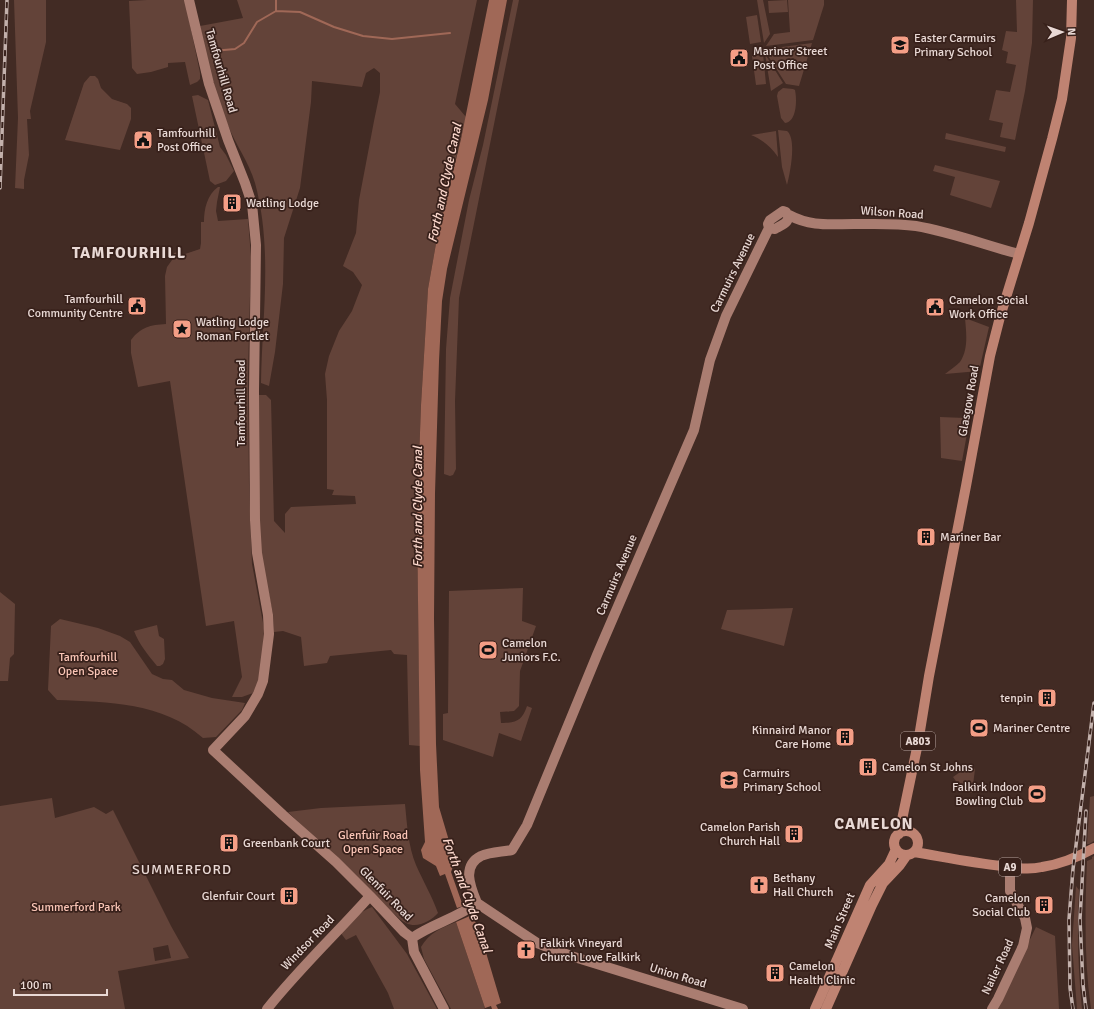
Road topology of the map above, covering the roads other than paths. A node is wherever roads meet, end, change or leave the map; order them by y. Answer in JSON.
{"nodes":[{"id":1,"x":189,"y":0,"type":"edge"},
{"id":2,"x":1072,"y":0,"type":"edge"},
{"id":3,"x":788,"y":218,"type":"joint"},
{"id":4,"x":1019,"y":254,"type":"junction"},
{"id":5,"x":212,"y":750,"type":"joint"},
{"id":6,"x":903,"y":811,"type":"junction"},
{"id":7,"x":899,"y":834,"type":"junction"},
{"id":8,"x":915,"y":837,"type":"junction"},
{"id":9,"x":1094,"y":848,"type":"edge"},
{"id":10,"x":896,"y":849,"type":"junction"},
{"id":11,"x":911,"y":853,"type":"junction"},
{"id":12,"x":938,"y":856,"type":"junction"},
{"id":13,"x":1010,"y":867,"type":"junction"},
{"id":14,"x":370,"y":896,"type":"junction"},
{"id":15,"x":472,"y":906,"type":"junction"},
{"id":16,"x":412,"y":938,"type":"junction"},
{"id":17,"x":266,"y":1009,"type":"edge"},
{"id":18,"x":444,"y":1009,"type":"edge"},
{"id":19,"x":743,"y":1009,"type":"edge"},
{"id":20,"x":815,"y":1009,"type":"edge"},
{"id":21,"x":826,"y":1009,"type":"edge"},
{"id":22,"x":992,"y":1009,"type":"edge"}],
"edges":[{"from":1,"to":5,"type":"street","name":"Tamfourhill Road"},
{"from":2,"to":4,"type":"main road","name":"Glasgow Road","number":"A803"},
{"from":3,"to":4,"type":"street","name":"Wilson Road"},
{"from":3,"to":15,"type":"street","name":"Carmuirs Avenue"},
{"from":4,"to":6,"type":"main road","name":"Glasgow Road","number":"A803"},
{"from":5,"to":14,"type":"street","name":"Glenfuir Road"},
{"from":6,"to":7,"type":"main road","name":"Glasgow Road","number":"A803"},
{"from":6,"to":8,"type":"main road"},
{"from":7,"to":8,"type":"main road"},
{"from":7,"to":10,"type":"main road"},
{"from":8,"to":11,"type":"main road"},
{"from":8,"to":12,"type":"main road","number":"A9"},
{"from":9,"to":13,"type":"main road","number":"A9"},
{"from":10,"to":11,"type":"main road"},
{"from":10,"to":20,"type":"main road","name":"Main Street"},
{"from":11,"to":12,"type":"main road","number":"A9"},
{"from":11,"to":21,"type":"main road","name":"Main Street"},
{"from":12,"to":13,"type":"main road","number":"A9"},
{"from":13,"to":22,"type":"street","name":"Nailer Road"},
{"from":14,"to":16,"type":"street","name":"Glenfuir Road"},
{"from":14,"to":17,"type":"street","name":"Windsor Road"},
{"from":15,"to":16,"type":"street"},
{"from":15,"to":19,"type":"street","name":"Union Road"},
{"from":16,"to":18,"type":"street","name":"Glenfuir Road"}]}
